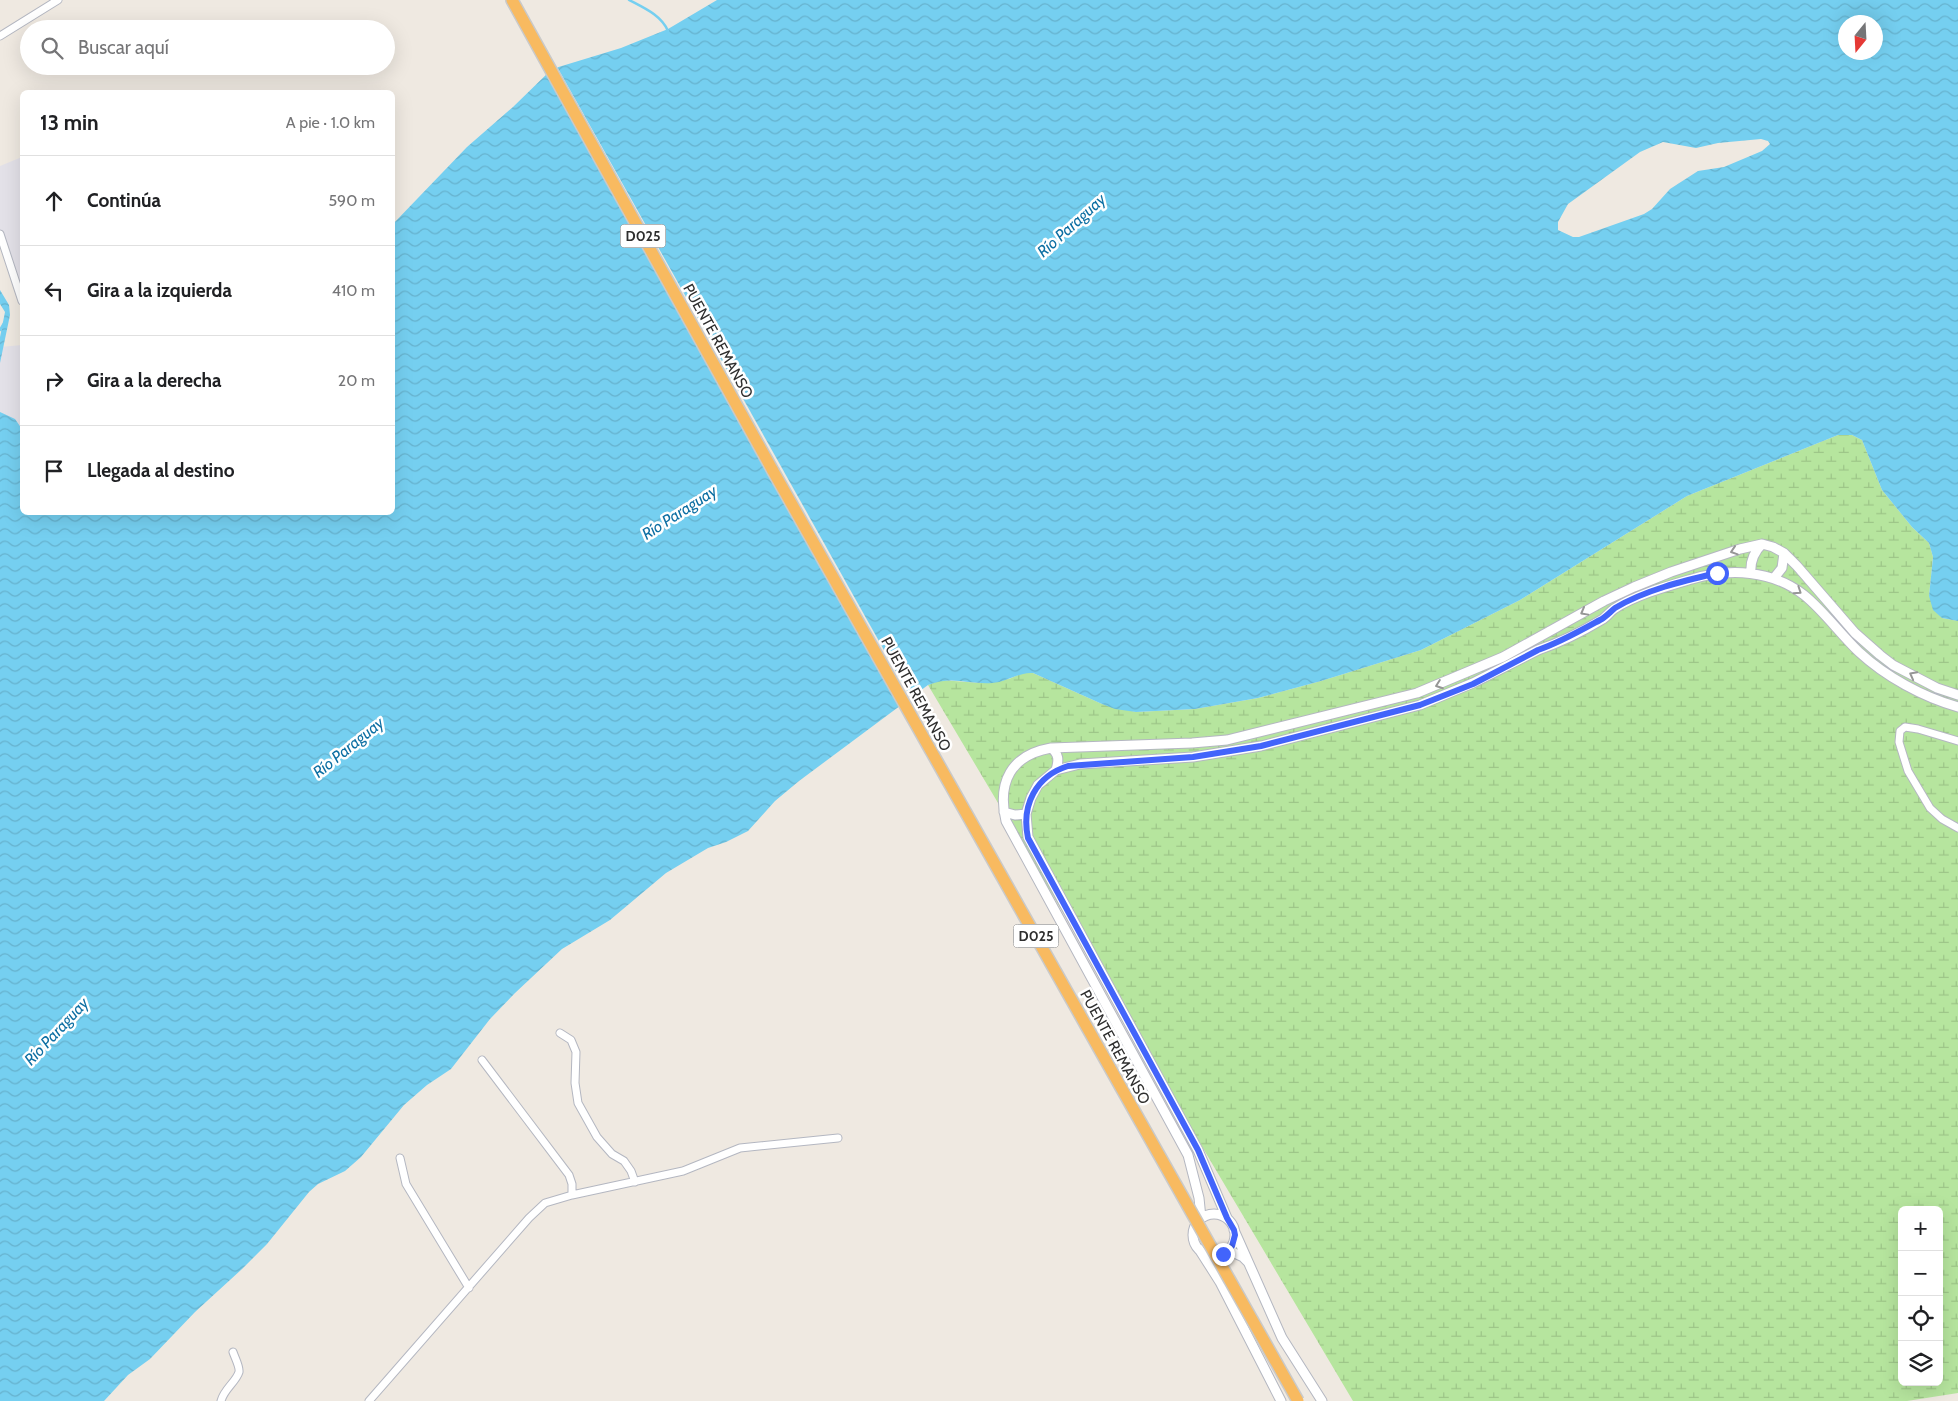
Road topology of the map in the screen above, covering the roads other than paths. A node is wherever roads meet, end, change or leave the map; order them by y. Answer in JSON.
{"nodes":[{"id":1,"x":58,"y":0,"type":"edge"},
{"id":2,"x":512,"y":0,"type":"edge"},
{"id":3,"x":26,"y":20,"type":"edge"},
{"id":4,"x":20,"y":24,"type":"edge"},
{"id":5,"x":0,"y":36,"type":"edge"},
{"id":6,"x":0,"y":234,"type":"edge"},
{"id":7,"x":20,"y":295,"type":"edge"},
{"id":8,"x":1762,"y":544,"type":"junction"},
{"id":9,"x":1784,"y":553,"type":"junction"},
{"id":10,"x":1751,"y":573,"type":"junction"},
{"id":11,"x":1774,"y":578,"type":"junction"},
{"id":12,"x":1958,"y":695,"type":"edge"},
{"id":13,"x":1382,"y":702,"type":"junction"},
{"id":14,"x":1958,"y":707,"type":"edge"},
{"id":15,"x":1385,"y":714,"type":"junction"},
{"id":16,"x":1958,"y":741,"type":"edge"},
{"id":17,"x":1196,"y":743,"type":"junction"},
{"id":18,"x":1051,"y":748,"type":"junction"},
{"id":19,"x":1198,"y":757,"type":"junction"},
{"id":20,"x":1056,"y":770,"type":"junction"},
{"id":21,"x":1004,"y":812,"type":"junction"},
{"id":22,"x":1026,"y":814,"type":"junction"},
{"id":23,"x":1958,"y":828,"type":"edge"},
{"id":24,"x":560,"y":1032,"type":"dead end"},
{"id":25,"x":482,"y":1060,"type":"dead end"},
{"id":26,"x":838,"y":1138,"type":"dead end"},
{"id":27,"x":400,"y":1158,"type":"dead end"},
{"id":28,"x":635,"y":1182,"type":"junction"},
{"id":29,"x":572,"y":1195,"type":"junction"},
{"id":30,"x":1201,"y":1218,"type":"junction"},
{"id":31,"x":1227,"y":1218,"type":"junction"},
{"id":32,"x":1234,"y":1230,"type":"junction"},
{"id":33,"x":1199,"y":1250,"type":"junction"},
{"id":34,"x":1228,"y":1250,"type":"junction"},
{"id":35,"x":1217,"y":1255,"type":"junction"},
{"id":36,"x":1250,"y":1264,"type":"junction"},
{"id":37,"x":1220,"y":1282,"type":"junction"},
{"id":38,"x":469,"y":1288,"type":"junction"},
{"id":39,"x":232,"y":1352,"type":"dead end"},
{"id":40,"x":221,"y":1401,"type":"edge"},
{"id":41,"x":369,"y":1401,"type":"edge"},
{"id":42,"x":1281,"y":1401,"type":"edge"},
{"id":43,"x":1298,"y":1401,"type":"edge"},
{"id":44,"x":1322,"y":1401,"type":"edge"}],
"edges":[{"from":1,"to":3,"type":"street"},
{"from":2,"to":43,"type":"highway","name":"PUENTE REMANSO","number":"D025","bridge":true},
{"from":4,"to":5,"type":"street"},
{"from":6,"to":7,"type":"street"},
{"from":8,"to":9,"type":"street"},
{"from":8,"to":10,"type":"street"},
{"from":8,"to":13,"type":"street","one_way":true},
{"from":9,"to":11,"type":"street"},
{"from":12,"to":9,"type":"street","one_way":true},
{"from":10,"to":11,"type":"street"},
{"from":10,"to":15,"type":"street"},
{"from":11,"to":14,"type":"street","one_way":true},
{"from":13,"to":15,"type":"street"},
{"from":13,"to":17,"type":"street"},
{"from":15,"to":19,"type":"street"},
{"from":16,"to":23,"type":"street"},
{"from":17,"to":18,"type":"street"},
{"from":17,"to":19,"type":"street"},
{"from":18,"to":20,"type":"street"},
{"from":18,"to":21,"type":"street"},
{"from":19,"to":20,"type":"street"},
{"from":20,"to":22,"type":"street"},
{"from":21,"to":22,"type":"street"},
{"from":21,"to":30,"type":"street"},
{"from":22,"to":31,"type":"street"},
{"from":24,"to":28,"type":"street"},
{"from":25,"to":29,"type":"street"},
{"from":26,"to":28,"type":"street"},
{"from":27,"to":38,"type":"street"},
{"from":28,"to":29,"type":"street"},
{"from":29,"to":38,"type":"street"},
{"from":30,"to":31,"type":"street"},
{"from":30,"to":33,"type":"street"},
{"from":31,"to":32,"type":"street"},
{"from":32,"to":34,"type":"street"},
{"from":32,"to":36,"type":"street"},
{"from":33,"to":35,"type":"street"},
{"from":33,"to":37,"type":"street"},
{"from":34,"to":35,"type":"street"},
{"from":34,"to":36,"type":"street"},
{"from":35,"to":37,"type":"street"},
{"from":36,"to":44,"type":"street"},
{"from":37,"to":42,"type":"street"},
{"from":38,"to":41,"type":"street"},
{"from":39,"to":40,"type":"street"}]}
